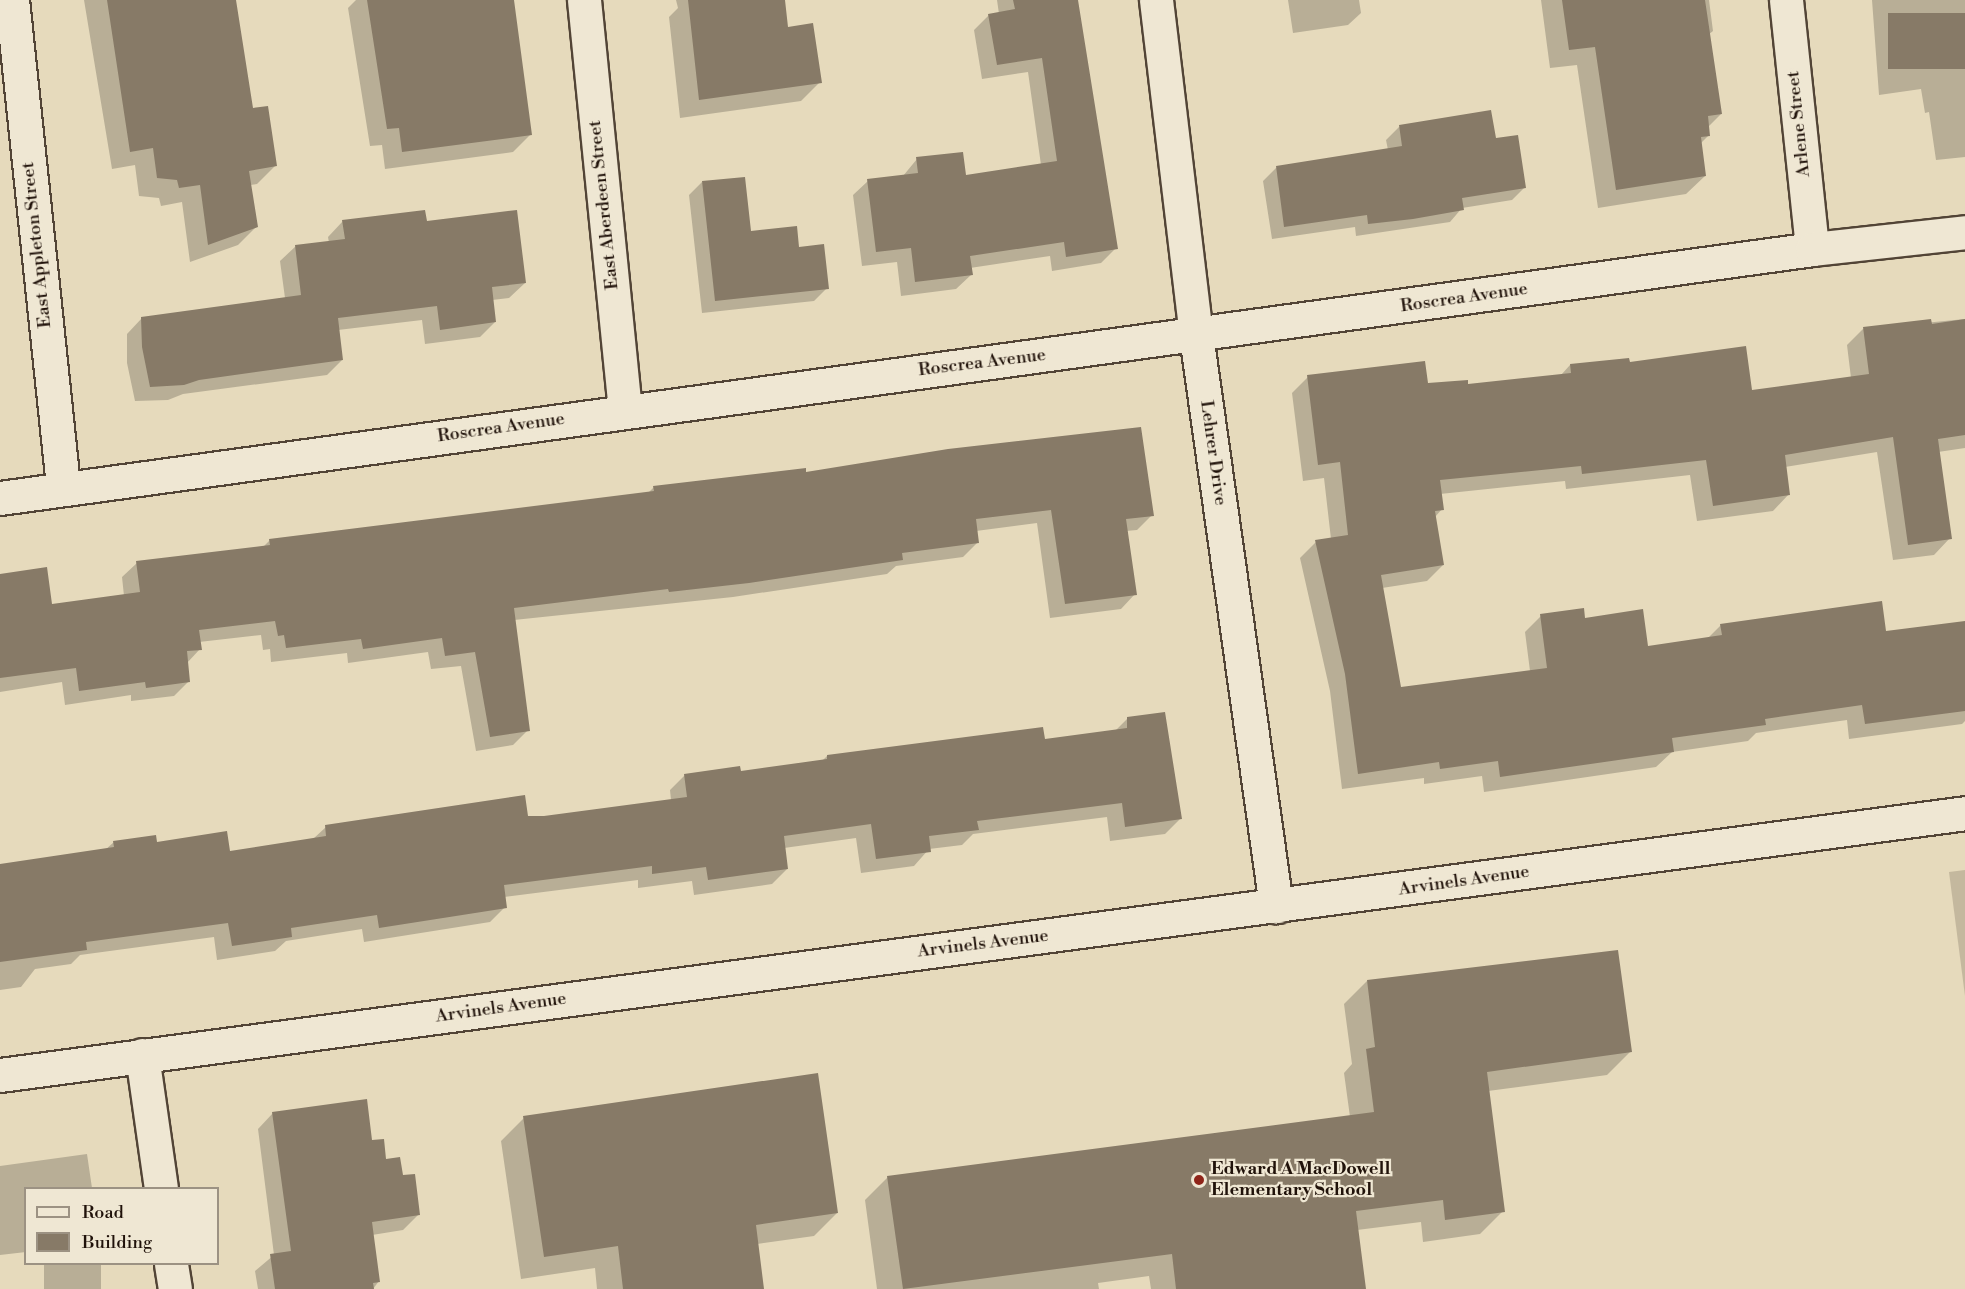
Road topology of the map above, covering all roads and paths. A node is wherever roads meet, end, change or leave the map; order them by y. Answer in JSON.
{"nodes":[{"id":1,"x":12,"y":0,"type":"edge"},
{"id":2,"x":584,"y":0,"type":"edge"},
{"id":3,"x":1156,"y":0,"type":"edge"},
{"id":4,"x":1786,"y":0,"type":"edge"},
{"id":5,"x":1965,"y":232,"type":"edge"},
{"id":6,"x":1812,"y":249,"type":"junction"},
{"id":7,"x":1196,"y":335,"type":"junction"},
{"id":8,"x":625,"y":410,"type":"junction"},
{"id":9,"x":63,"y":489,"type":"junction"},
{"id":10,"x":0,"y":498,"type":"edge"},
{"id":11,"x":1965,"y":813,"type":"edge"},
{"id":12,"x":1276,"y":906,"type":"junction"},
{"id":13,"x":142,"y":1055,"type":"junction"},
{"id":14,"x":0,"y":1075,"type":"edge"},
{"id":15,"x":161,"y":1187,"type":"edge"},
{"id":16,"x":171,"y":1265,"type":"edge"},
{"id":17,"x":175,"y":1289,"type":"edge"}],
"edges":[{"from":1,"to":9,"type":"street","name":"East Appleton Street"},
{"from":2,"to":8,"type":"street","name":"East Aberdeen Street"},
{"from":3,"to":7,"type":"street","name":"Lehrer Drive"},
{"from":4,"to":6,"type":"street","name":"Arlene Street"},
{"from":5,"to":6,"type":"street","name":"Roscrea Avenue"},
{"from":6,"to":7,"type":"street","name":"Roscrea Avenue"},
{"from":7,"to":8,"type":"street","name":"Roscrea Avenue"},
{"from":7,"to":12,"type":"street","name":"Lehrer Drive"},
{"from":8,"to":9,"type":"street","name":"Roscrea Avenue"},
{"from":9,"to":10,"type":"street","name":"Roscrea Avenue"},
{"from":11,"to":12,"type":"street","name":"Arvinels Avenue"},
{"from":12,"to":13,"type":"street","name":"Arvinels Avenue"},
{"from":13,"to":14,"type":"street","name":"Arvinels Avenue"},
{"from":13,"to":15,"type":"street"},
{"from":16,"to":17,"type":"street"}]}
